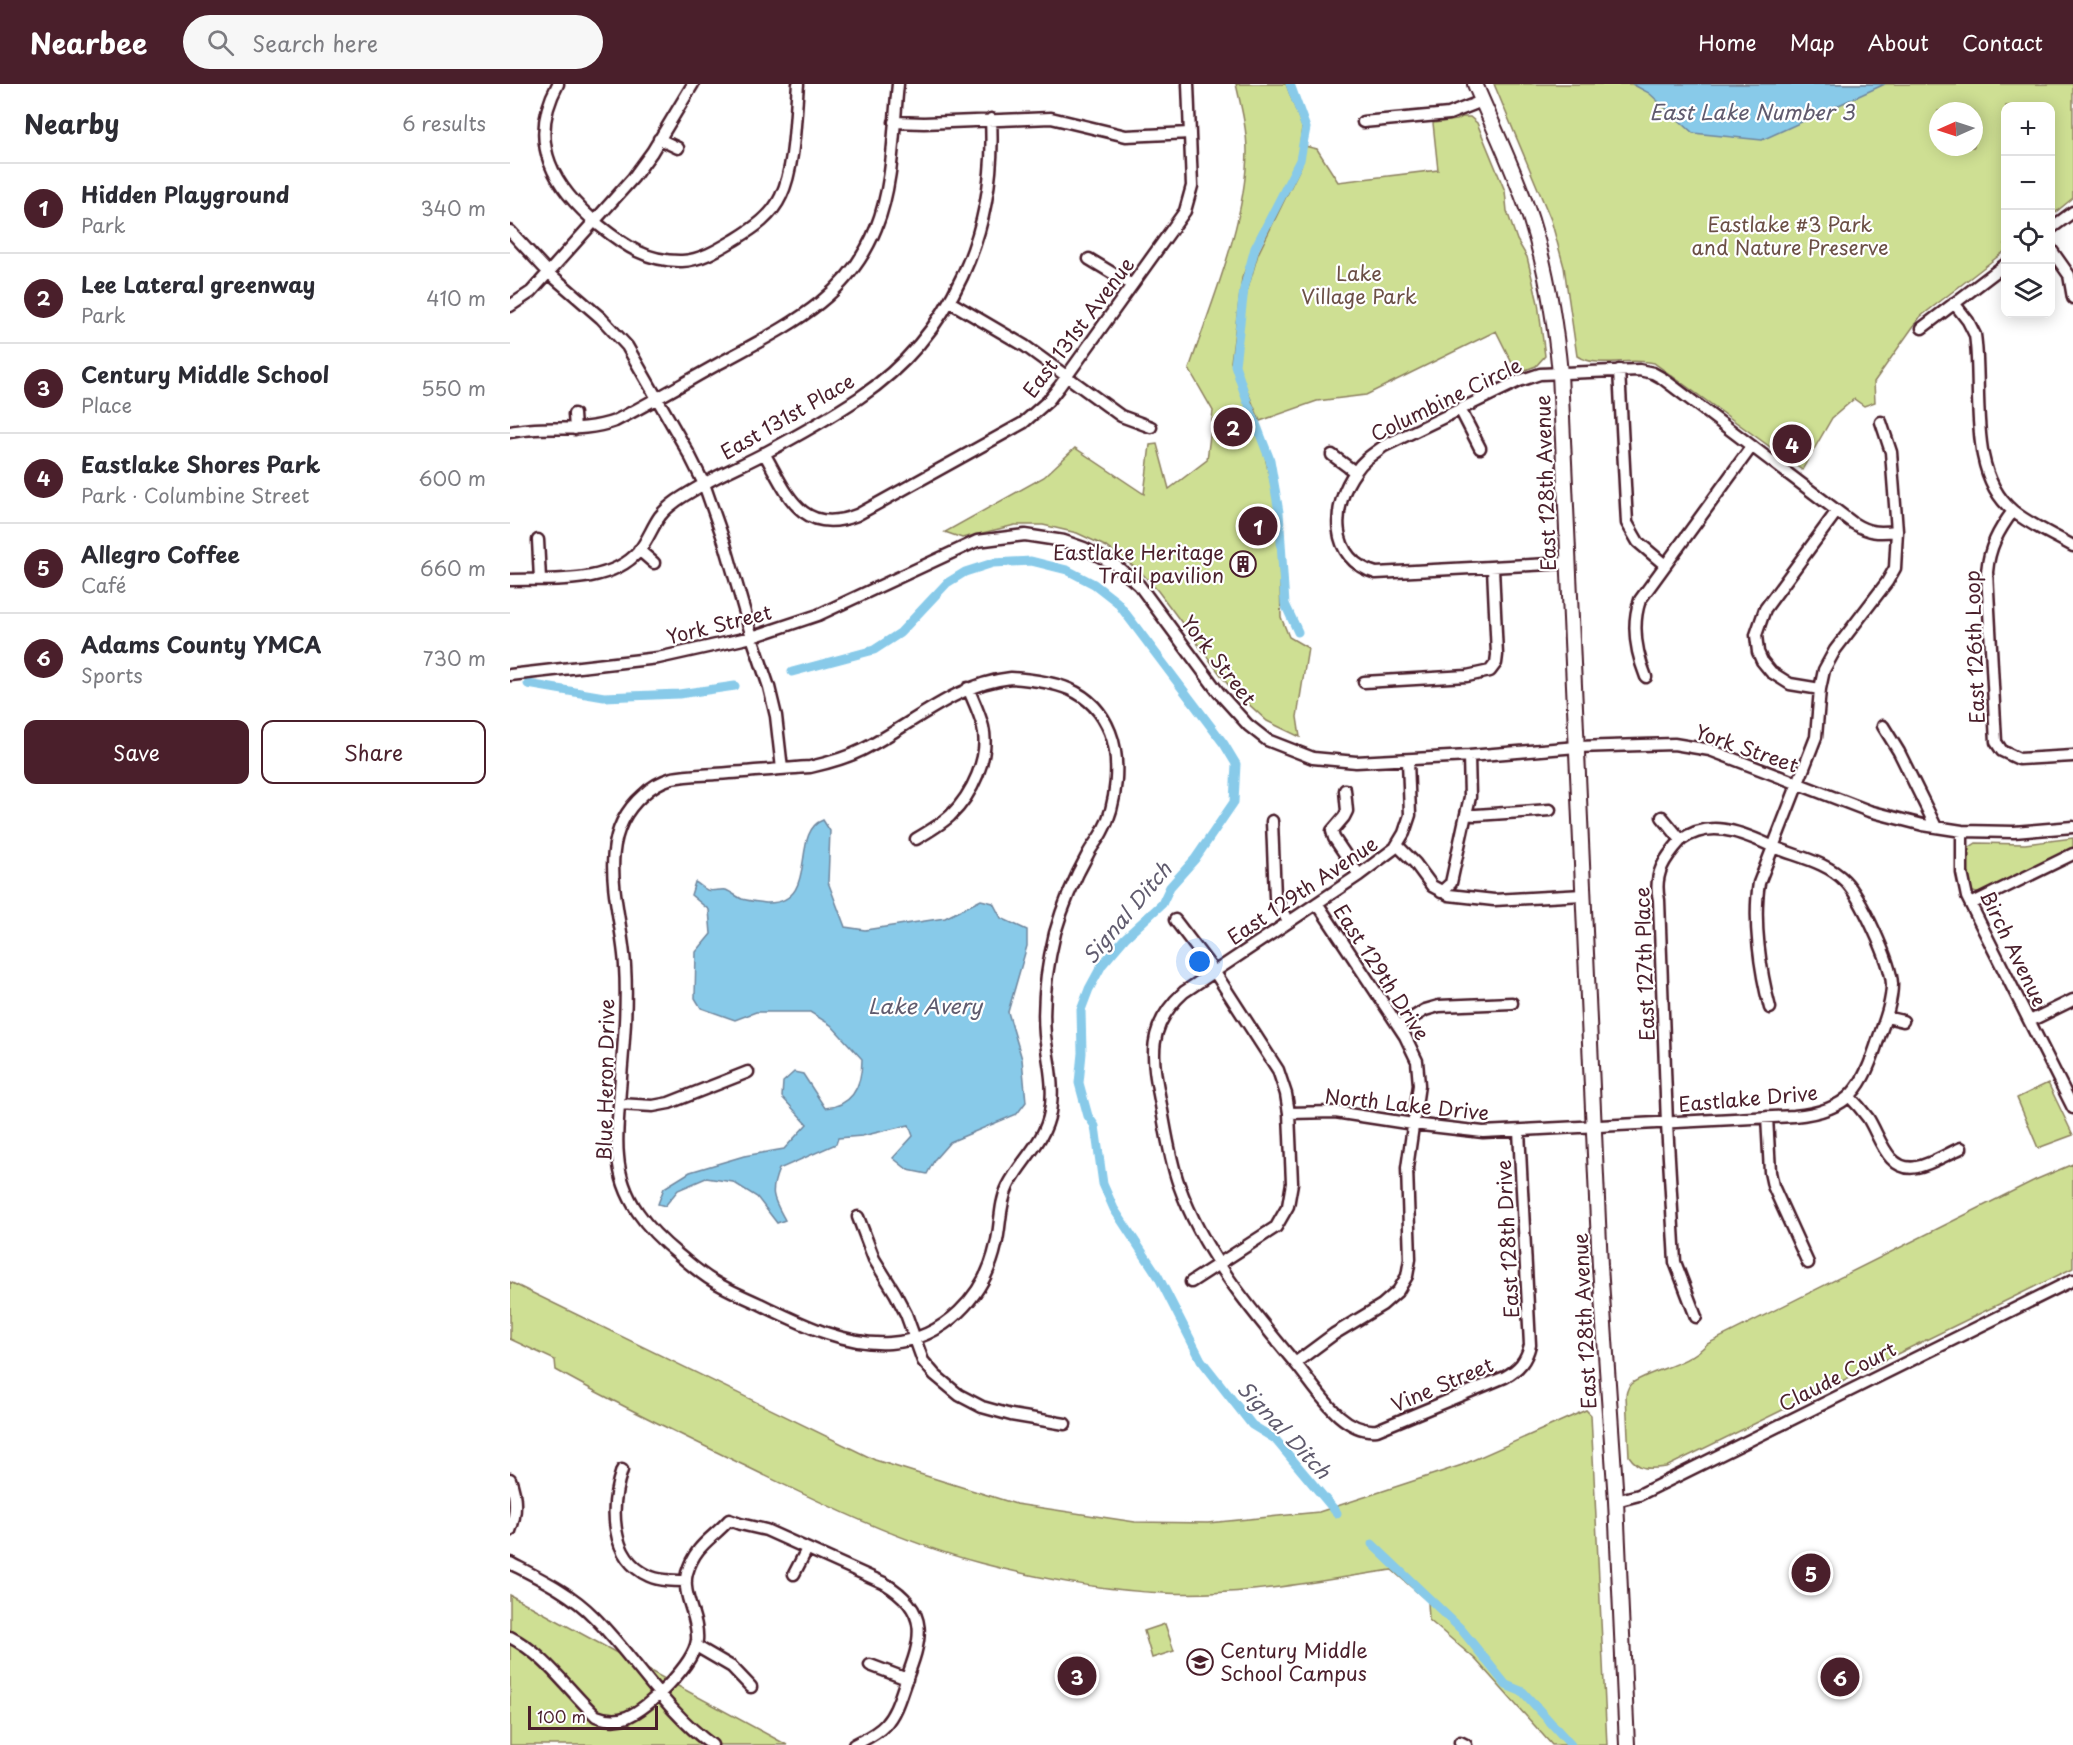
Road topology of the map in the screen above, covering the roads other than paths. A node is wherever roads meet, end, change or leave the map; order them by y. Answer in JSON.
{"nodes":[{"id":1,"x":558,"y":84,"type":"edge"},
{"id":2,"x":693,"y":84,"type":"edge"},
{"id":3,"x":798,"y":84,"type":"edge"},
{"id":4,"x":898,"y":84,"type":"edge"},
{"id":5,"x":1188,"y":84,"type":"edge"},
{"id":6,"x":1475,"y":84,"type":"edge"},
{"id":7,"x":1482,"y":101,"type":"junction"},
{"id":8,"x":991,"y":119,"type":"junction"},
{"id":9,"x":894,"y":122,"type":"junction"},
{"id":10,"x":1363,"y":122,"type":"dead end"},
{"id":11,"x":1190,"y":133,"type":"junction"},
{"id":12,"x":659,"y":139,"type":"junction"},
{"id":13,"x":678,"y":148,"type":"dead end"},
{"id":14,"x":2073,"y":212,"type":"edge"},
{"id":15,"x":595,"y":221,"type":"junction"},
{"id":16,"x":2055,"y":225,"type":"edge"},
{"id":17,"x":510,"y":231,"type":"edge"},
{"id":18,"x":2055,"y":255,"type":"edge"},
{"id":19,"x":1089,"y":259,"type":"dead end"},
{"id":20,"x":2001,"y":268,"type":"edge"},
{"id":21,"x":549,"y":273,"type":"junction"},
{"id":22,"x":1132,"y":285,"type":"junction"},
{"id":23,"x":2073,"y":298,"type":"edge"},
{"id":24,"x":950,"y":302,"type":"junction"},
{"id":25,"x":1954,"y":303,"type":"junction"},
{"id":26,"x":510,"y":306,"type":"edge"},
{"id":27,"x":1923,"y":328,"type":"dead end"},
{"id":28,"x":1619,"y":370,"type":"junction"},
{"id":29,"x":1560,"y":373,"type":"junction"},
{"id":30,"x":1067,"y":377,"type":"junction"},
{"id":31,"x":658,"y":397,"type":"junction"},
{"id":32,"x":1461,"y":409,"type":"junction"},
{"id":33,"x":574,"y":414,"type":"dead end"},
{"id":34,"x":1881,"y":422,"type":"dead end"},
{"id":35,"x":1151,"y":427,"type":"dead end"},
{"id":36,"x":575,"y":429,"type":"junction"},
{"id":37,"x":510,"y":432,"type":"edge"},
{"id":38,"x":1752,"y":446,"type":"junction"},
{"id":39,"x":1480,"y":448,"type":"dead end"},
{"id":40,"x":764,"y":453,"type":"junction"},
{"id":41,"x":1332,"y":455,"type":"dead end"},
{"id":42,"x":1355,"y":472,"type":"junction"},
{"id":43,"x":704,"y":484,"type":"junction"},
{"id":44,"x":1837,"y":511,"type":"junction"},
{"id":45,"x":2013,"y":511,"type":"junction"},
{"id":46,"x":1897,"y":531,"type":"junction"},
{"id":47,"x":538,"y":540,"type":"dead end"},
{"id":48,"x":2073,"y":546,"type":"edge"},
{"id":49,"x":639,"y":550,"type":"junction"},
{"id":50,"x":654,"y":563,"type":"dead end"},
{"id":51,"x":1568,"y":563,"type":"junction"},
{"id":52,"x":1665,"y":565,"type":"junction"},
{"id":53,"x":1493,"y":568,"type":"junction"},
{"id":54,"x":540,"y":579,"type":"junction"},
{"id":55,"x":510,"y":580,"type":"edge"},
{"id":56,"x":752,"y":637,"type":"junction"},
{"id":57,"x":510,"y":675,"type":"edge"},
{"id":58,"x":1646,"y":676,"type":"dead end"},
{"id":59,"x":1364,"y":682,"type":"dead end"},
{"id":60,"x":968,"y":688,"type":"junction"},
{"id":61,"x":1820,"y":689,"type":"junction"},
{"id":62,"x":1882,"y":726,"type":"dead end"},
{"id":63,"x":1576,"y":747,"type":"junction"},
{"id":64,"x":1469,"y":756,"type":"junction"},
{"id":65,"x":2073,"y":756,"type":"edge"},
{"id":66,"x":1408,"y":760,"type":"junction"},
{"id":67,"x":782,"y":769,"type":"junction"},
{"id":68,"x":1799,"y":784,"type":"junction"},
{"id":69,"x":1345,"y":790,"type":"dead end"},
{"id":70,"x":1550,"y":810,"type":"dead end"},
{"id":71,"x":1466,"y":814,"type":"junction"},
{"id":72,"x":1662,"y":817,"type":"dead end"},
{"id":73,"x":1272,"y":821,"type":"dead end"},
{"id":74,"x":1936,"y":827,"type":"junction"},
{"id":75,"x":2073,"y":827,"type":"edge"},
{"id":76,"x":1962,"y":831,"type":"junction"},
{"id":77,"x":916,"y":839,"type":"dead end"},
{"id":78,"x":1681,"y":840,"type":"junction"},
{"id":79,"x":1397,"y":845,"type":"junction"},
{"id":80,"x":1772,"y":847,"type":"junction"},
{"id":81,"x":2073,"y":854,"type":"edge"},
{"id":82,"x":1359,"y":875,"type":"junction"},
{"id":83,"x":1441,"y":892,"type":"junction"},
{"id":84,"x":1583,"y":895,"type":"junction"},
{"id":85,"x":1317,"y":903,"type":"junction"},
{"id":86,"x":1971,"y":903,"type":"junction"},
{"id":87,"x":1175,"y":920,"type":"dead end"},
{"id":88,"x":1288,"y":922,"type":"junction"},
{"id":89,"x":1214,"y":971,"type":"junction"},
{"id":90,"x":2073,"y":1000,"type":"edge"},
{"id":91,"x":1512,"y":1003,"type":"dead end"},
{"id":92,"x":1770,"y":1008,"type":"dead end"},
{"id":93,"x":1886,"y":1017,"type":"junction"},
{"id":94,"x":1903,"y":1021,"type":"dead end"},
{"id":95,"x":2030,"y":1021,"type":"junction"},
{"id":96,"x":1399,"y":1026,"type":"junction"},
{"id":97,"x":748,"y":1072,"type":"dead end"},
{"id":98,"x":1849,"y":1096,"type":"junction"},
{"id":99,"x":620,"y":1104,"type":"junction"},
{"id":100,"x":2073,"y":1107,"type":"edge"},
{"id":101,"x":1289,"y":1113,"type":"junction"},
{"id":102,"x":1767,"y":1117,"type":"junction"},
{"id":103,"x":1413,"y":1124,"type":"junction"},
{"id":104,"x":1667,"y":1124,"type":"junction"},
{"id":105,"x":1594,"y":1128,"type":"junction"},
{"id":106,"x":1520,"y":1131,"type":"junction"},
{"id":107,"x":1961,"y":1148,"type":"dead end"},
{"id":108,"x":858,"y":1217,"type":"dead end"},
{"id":109,"x":1808,"y":1263,"type":"dead end"},
{"id":110,"x":1219,"y":1264,"type":"junction"},
{"id":111,"x":2073,"y":1280,"type":"edge"},
{"id":112,"x":1191,"y":1282,"type":"dead end"},
{"id":113,"x":1696,"y":1317,"type":"dead end"},
{"id":114,"x":916,"y":1338,"type":"junction"},
{"id":115,"x":1530,"y":1345,"type":"joint"},
{"id":116,"x":1296,"y":1363,"type":"junction"},
{"id":117,"x":1065,"y":1424,"type":"dead end"},
{"id":118,"x":1353,"y":1427,"type":"joint"},
{"id":119,"x":622,"y":1470,"type":"dead end"},
{"id":120,"x":510,"y":1479,"type":"edge"},
{"id":121,"x":1616,"y":1500,"type":"junction"},
{"id":122,"x":510,"y":1531,"type":"edge"},
{"id":123,"x":807,"y":1549,"type":"junction"},
{"id":124,"x":510,"y":1563,"type":"edge"},
{"id":125,"x":794,"y":1574,"type":"dead end"},
{"id":126,"x":686,"y":1581,"type":"junction"},
{"id":127,"x":510,"y":1637,"type":"edge"},
{"id":128,"x":696,"y":1646,"type":"junction"},
{"id":129,"x":870,"y":1665,"type":"dead end"},
{"id":130,"x":907,"y":1679,"type":"junction"},
{"id":131,"x":751,"y":1687,"type":"dead end"},
{"id":132,"x":659,"y":1693,"type":"junction"},
{"id":133,"x":712,"y":1745,"type":"edge"},
{"id":134,"x":854,"y":1745,"type":"edge"},
{"id":135,"x":1627,"y":1745,"type":"edge"}],
"edges":[{"from":1,"to":15,"type":"street"},
{"from":2,"to":12,"type":"street"},
{"from":3,"to":15,"type":"street"},
{"from":4,"to":9,"type":"street"},
{"from":5,"to":11,"type":"street","name":"East 131st Avenue"},
{"from":6,"to":7,"type":"main road","name":"East 128th Avenue"},
{"from":7,"to":10,"type":"street"},
{"from":7,"to":29,"type":"main road","name":"East 128th Avenue"},
{"from":8,"to":9,"type":"street"},
{"from":8,"to":11,"type":"street"},
{"from":8,"to":24,"type":"street","name":"East 131st Place"},
{"from":9,"to":31,"type":"street"},
{"from":11,"to":22,"type":"street","name":"East 131st Avenue"},
{"from":12,"to":13,"type":"street"},
{"from":12,"to":15,"type":"street"},
{"from":14,"to":16,"type":"street"},
{"from":15,"to":21,"type":"street"},
{"from":17,"to":21,"type":"street"},
{"from":18,"to":23,"type":"street"},
{"from":19,"to":22,"type":"street"},
{"from":20,"to":25,"type":"street"},
{"from":21,"to":26,"type":"street"},
{"from":21,"to":31,"type":"street"},
{"from":22,"to":30,"type":"street","name":"East 131st Avenue"},
{"from":24,"to":30,"type":"street"},
{"from":24,"to":40,"type":"street","name":"East 131st Place"},
{"from":25,"to":27,"type":"street"},
{"from":25,"to":45,"type":"street"},
{"from":28,"to":29,"type":"street","name":"Columbine Circle"},
{"from":28,"to":38,"type":"street","name":"Columbine Circle"},
{"from":28,"to":52,"type":"street"},
{"from":29,"to":32,"type":"street","name":"Columbine Circle"},
{"from":29,"to":51,"type":"main road","name":"East 128th Avenue"},
{"from":30,"to":35,"type":"street"},
{"from":30,"to":40,"type":"street","name":"East 131st Avenue"},
{"from":31,"to":36,"type":"street"},
{"from":31,"to":43,"type":"street"},
{"from":32,"to":39,"type":"street"},
{"from":32,"to":42,"type":"street","name":"Columbine Circle"},
{"from":33,"to":36,"type":"street"},
{"from":34,"to":46,"type":"street"},
{"from":36,"to":37,"type":"street"},
{"from":38,"to":44,"type":"street","name":"Columbine Circle"},
{"from":38,"to":52,"type":"street"},
{"from":40,"to":43,"type":"street","name":"East 131st Place"},
{"from":41,"to":42,"type":"street"},
{"from":42,"to":53,"type":"street","name":"Columbine Circle"},
{"from":43,"to":49,"type":"street"},
{"from":43,"to":56,"type":"street"},
{"from":44,"to":46,"type":"street","name":"Columbine Circle"},
{"from":44,"to":61,"type":"street"},
{"from":45,"to":48,"type":"street"},
{"from":45,"to":65,"type":"street","name":"East 126th Loop"},
{"from":46,"to":61,"type":"street"},
{"from":47,"to":54,"type":"street"},
{"from":49,"to":50,"type":"street"},
{"from":49,"to":54,"type":"street"},
{"from":51,"to":53,"type":"street","name":"Columbine Circle"},
{"from":51,"to":63,"type":"main road","name":"East 128th Avenue"},
{"from":52,"to":58,"type":"street"},
{"from":53,"to":59,"type":"street"},
{"from":54,"to":55,"type":"street"},
{"from":56,"to":57,"type":"street","name":"York Street"},
{"from":56,"to":66,"type":"street","name":"York Street"},
{"from":56,"to":67,"type":"street"},
{"from":60,"to":67,"type":"street","name":"Blue Heron Drive"},
{"from":60,"to":77,"type":"street"},
{"from":60,"to":114,"type":"street","name":"Blue Heron Drive"},
{"from":61,"to":68,"type":"street"},
{"from":62,"to":74,"type":"street"},
{"from":63,"to":64,"type":"street","name":"York Street"},
{"from":63,"to":68,"type":"street","name":"York Street"},
{"from":63,"to":84,"type":"main road","name":"East 128th Avenue"},
{"from":64,"to":66,"type":"street","name":"York Street"},
{"from":64,"to":71,"type":"street"},
{"from":66,"to":79,"type":"street","name":"East 129th Avenue"},
{"from":67,"to":99,"type":"street","name":"Blue Heron Drive"},
{"from":68,"to":74,"type":"street","name":"York Street"},
{"from":68,"to":80,"type":"street"},
{"from":69,"to":82,"type":"street"},
{"from":70,"to":71,"type":"street"},
{"from":71,"to":83,"type":"street"},
{"from":72,"to":78,"type":"street"},
{"from":73,"to":88,"type":"street"},
{"from":74,"to":76,"type":"street","name":"York Street"},
{"from":75,"to":76,"type":"street","name":"York Street"},
{"from":76,"to":86,"type":"street","name":"Birch Avenue"},
{"from":78,"to":80,"type":"street","name":"Eastlake Drive"},
{"from":78,"to":104,"type":"street","name":"East 127th Place"},
{"from":79,"to":82,"type":"street","name":"East 129th Avenue"},
{"from":79,"to":83,"type":"street"},
{"from":80,"to":92,"type":"street"},
{"from":80,"to":93,"type":"street","name":"Eastlake Drive"},
{"from":81,"to":86,"type":"street"},
{"from":82,"to":85,"type":"street","name":"East 129th Avenue"},
{"from":83,"to":84,"type":"street"},
{"from":84,"to":105,"type":"main road","name":"East 128th Avenue"},
{"from":85,"to":88,"type":"street","name":"East 129th Avenue"},
{"from":85,"to":96,"type":"street","name":"East 129th Drive"},
{"from":86,"to":95,"type":"street","name":"Birch Avenue"},
{"from":87,"to":89,"type":"street"},
{"from":88,"to":89,"type":"street","name":"East 129th Avenue"},
{"from":89,"to":101,"type":"street"},
{"from":89,"to":110,"type":"street","name":"East 129th Avenue"},
{"from":90,"to":95,"type":"street"},
{"from":91,"to":96,"type":"street"},
{"from":93,"to":94,"type":"street"},
{"from":93,"to":98,"type":"street","name":"Eastlake Drive"},
{"from":95,"to":100,"type":"street","name":"Birch Avenue"},
{"from":96,"to":103,"type":"street","name":"East 129th Drive"},
{"from":97,"to":99,"type":"street"},
{"from":98,"to":102,"type":"street","name":"Eastlake Drive"},
{"from":98,"to":107,"type":"street"},
{"from":99,"to":114,"type":"street","name":"Blue Heron Drive"},
{"from":101,"to":103,"type":"street","name":"North Lake Drive"},
{"from":101,"to":110,"type":"street"},
{"from":102,"to":104,"type":"street","name":"Eastlake Drive"},
{"from":102,"to":109,"type":"street"},
{"from":103,"to":106,"type":"street","name":"North Lake Drive"},
{"from":103,"to":116,"type":"street","name":"East 129th Drive"},
{"from":104,"to":105,"type":"street","name":"Eastlake Drive"},
{"from":104,"to":113,"type":"street","name":"East 127th Place"},
{"from":105,"to":106,"type":"street","name":"North Lake Drive"},
{"from":105,"to":121,"type":"main road","name":"East 128th Avenue"},
{"from":106,"to":115,"type":"street","name":"East 128th Drive"},
{"from":108,"to":114,"type":"street"},
{"from":110,"to":112,"type":"street"},
{"from":110,"to":116,"type":"street","name":"East 129th Avenue"},
{"from":111,"to":121,"type":"street","name":"Claude Court"},
{"from":114,"to":117,"type":"street"},
{"from":115,"to":118,"type":"street","name":"Vine Street"},
{"from":116,"to":118,"type":"street","name":"East 129th Avenue"},
{"from":119,"to":126,"type":"street"},
{"from":120,"to":122,"type":"street"},
{"from":121,"to":135,"type":"main road","name":"East 128th Avenue"},
{"from":123,"to":125,"type":"street"},
{"from":123,"to":126,"type":"street"},
{"from":123,"to":130,"type":"street"},
{"from":124,"to":132,"type":"street"},
{"from":126,"to":128,"type":"street"},
{"from":127,"to":132,"type":"street"},
{"from":128,"to":131,"type":"street"},
{"from":128,"to":132,"type":"street"},
{"from":129,"to":130,"type":"street"},
{"from":130,"to":134,"type":"street"},
{"from":132,"to":133,"type":"street"}]}
